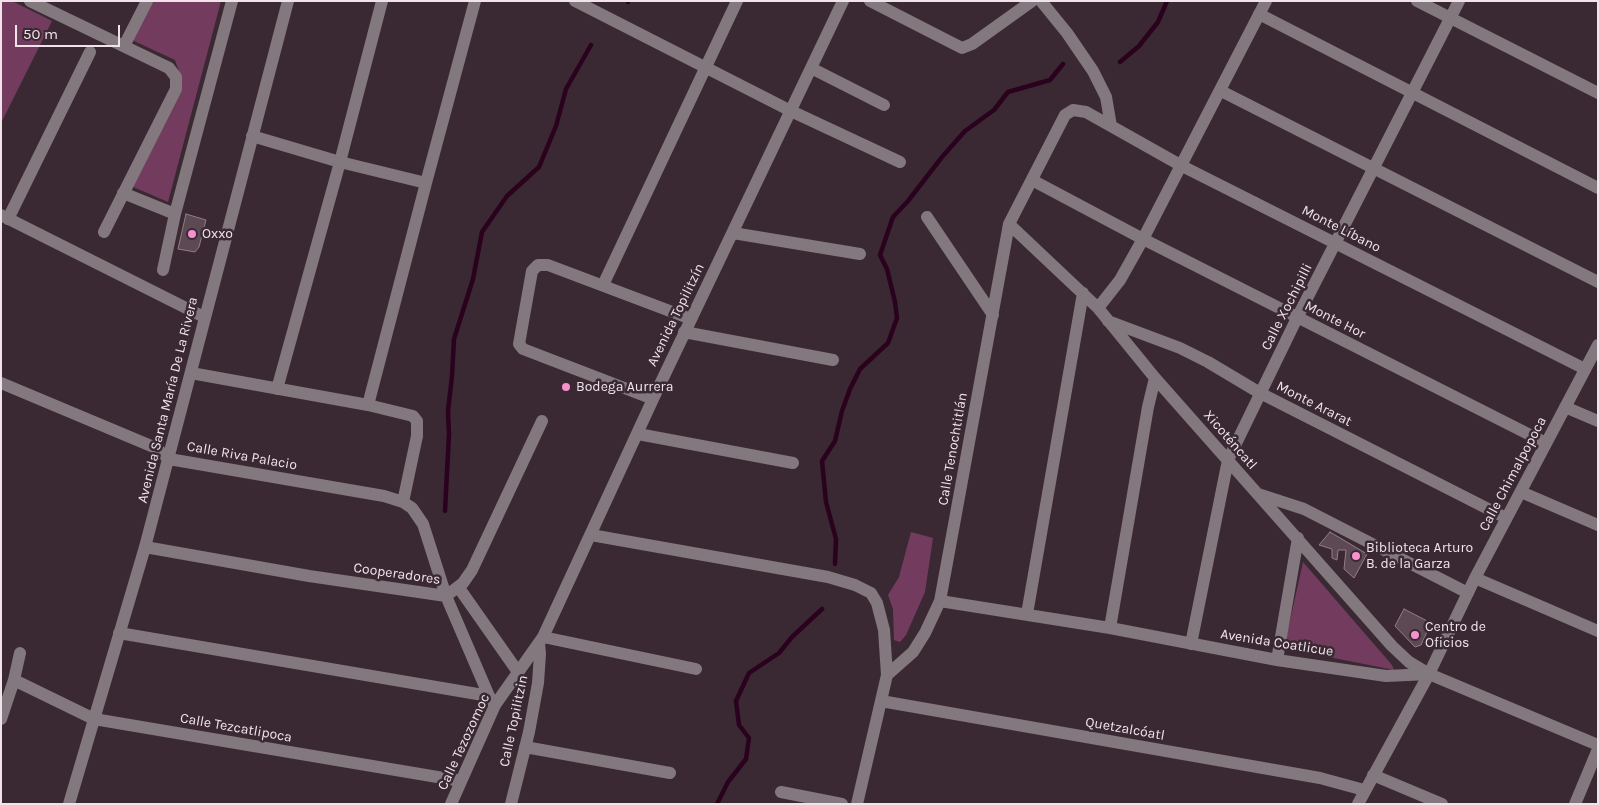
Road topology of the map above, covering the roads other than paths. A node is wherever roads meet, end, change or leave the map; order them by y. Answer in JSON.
{"nodes":[{"id":1,"x":147,"y":1,"type":"edge"},
{"id":2,"x":232,"y":1,"type":"edge"},
{"id":3,"x":288,"y":1,"type":"edge"},
{"id":4,"x":382,"y":1,"type":"edge"},
{"id":5,"x":475,"y":1,"type":"edge"},
{"id":6,"x":575,"y":1,"type":"edge"},
{"id":7,"x":737,"y":1,"type":"edge"},
{"id":8,"x":843,"y":1,"type":"edge"},
{"id":9,"x":870,"y":1,"type":"edge"},
{"id":10,"x":1032,"y":1,"type":"edge"},
{"id":11,"x":1041,"y":1,"type":"edge"},
{"id":12,"x":1266,"y":1,"type":"edge"},
{"id":13,"x":1416,"y":1,"type":"edge"},
{"id":14,"x":1459,"y":1,"type":"edge"},
{"id":15,"x":38,"y":3,"type":"edge"},
{"id":16,"x":1259,"y":14,"type":"junction"},
{"id":17,"x":1450,"y":18,"type":"junction"},
{"id":18,"x":124,"y":46,"type":"junction"},
{"id":19,"x":90,"y":52,"type":"dead end"},
{"id":20,"x":705,"y":68,"type":"junction"},
{"id":21,"x":811,"y":68,"type":"junction"},
{"id":22,"x":1221,"y":91,"type":"junction"},
{"id":23,"x":1598,"y":93,"type":"edge"},
{"id":24,"x":1412,"y":94,"type":"junction"},
{"id":25,"x":884,"y":105,"type":"dead end"},
{"id":26,"x":790,"y":111,"type":"junction"},
{"id":27,"x":1086,"y":112,"type":"joint"},
{"id":28,"x":1110,"y":126,"type":"junction"},
{"id":29,"x":252,"y":136,"type":"junction"},
{"id":30,"x":340,"y":162,"type":"junction"},
{"id":31,"x":900,"y":162,"type":"dead end"},
{"id":32,"x":1182,"y":166,"type":"junction"},
{"id":33,"x":1373,"y":168,"type":"junction"},
{"id":34,"x":1032,"y":180,"type":"junction"},
{"id":35,"x":426,"y":183,"type":"junction"},
{"id":36,"x":1598,"y":188,"type":"edge"},
{"id":37,"x":124,"y":193,"type":"junction"},
{"id":38,"x":175,"y":214,"type":"junction"},
{"id":39,"x":927,"y":216,"type":"dead end"},
{"id":40,"x":5,"y":217,"type":"edge"},
{"id":41,"x":1009,"y":224,"type":"junction"},
{"id":42,"x":104,"y":232,"type":"dead end"},
{"id":43,"x":733,"y":233,"type":"junction"},
{"id":44,"x":1143,"y":239,"type":"junction"},
{"id":45,"x":1336,"y":244,"type":"junction"},
{"id":46,"x":860,"y":254,"type":"dead end"},
{"id":47,"x":163,"y":270,"type":"dead end"},
{"id":48,"x":1598,"y":282,"type":"edge"},
{"id":49,"x":603,"y":285,"type":"junction"},
{"id":50,"x":1083,"y":293,"type":"junction"},
{"id":51,"x":1098,"y":308,"type":"junction"},
{"id":52,"x":993,"y":315,"type":"junction"},
{"id":53,"x":204,"y":317,"type":"junction"},
{"id":54,"x":1297,"y":318,"type":"junction"},
{"id":55,"x":691,"y":319,"type":"junction"},
{"id":56,"x":1108,"y":320,"type":"junction"},
{"id":57,"x":684,"y":332,"type":"junction"},
{"id":58,"x":1598,"y":345,"type":"edge"},
{"id":59,"x":833,"y":360,"type":"dead end"},
{"id":60,"x":1585,"y":369,"type":"junction"},
{"id":61,"x":191,"y":373,"type":"junction"},
{"id":62,"x":1156,"y":378,"type":"junction"},
{"id":63,"x":1,"y":383,"type":"edge"},
{"id":64,"x":277,"y":389,"type":"junction"},
{"id":65,"x":1260,"y":393,"type":"junction"},
{"id":66,"x":653,"y":399,"type":"junction"},
{"id":67,"x":368,"y":405,"type":"junction"},
{"id":68,"x":1566,"y":407,"type":"junction"},
{"id":69,"x":542,"y":421,"type":"dead end"},
{"id":70,"x":1598,"y":421,"type":"edge"},
{"id":71,"x":638,"y":434,"type":"junction"},
{"id":72,"x":1546,"y":443,"type":"junction"},
{"id":73,"x":169,"y":459,"type":"junction"},
{"id":74,"x":1228,"y":460,"type":"junction"},
{"id":75,"x":793,"y":463,"type":"dead end"},
{"id":76,"x":1521,"y":492,"type":"junction"},
{"id":77,"x":1257,"y":494,"type":"junction"},
{"id":78,"x":403,"y":502,"type":"junction"},
{"id":79,"x":1506,"y":518,"type":"junction"},
{"id":80,"x":1598,"y":525,"type":"edge"},
{"id":81,"x":591,"y":535,"type":"junction"},
{"id":82,"x":1298,"y":538,"type":"junction"},
{"id":83,"x":145,"y":547,"type":"junction"},
{"id":84,"x":1475,"y":578,"type":"junction"},
{"id":85,"x":459,"y":588,"type":"junction"},
{"id":86,"x":1468,"y":593,"type":"junction"},
{"id":87,"x":446,"y":596,"type":"junction"},
{"id":88,"x":940,"y":601,"type":"junction"},
{"id":89,"x":1027,"y":614,"type":"junction"},
{"id":90,"x":1110,"y":628,"type":"junction"},
{"id":91,"x":1598,"y":631,"type":"edge"},
{"id":92,"x":120,"y":633,"type":"junction"},
{"id":93,"x":541,"y":640,"type":"junction"},
{"id":94,"x":1192,"y":644,"type":"junction"},
{"id":95,"x":20,"y":654,"type":"dead end"},
{"id":96,"x":1277,"y":660,"type":"junction"},
{"id":97,"x":696,"y":669,"type":"dead end"},
{"id":98,"x":518,"y":672,"type":"junction"},
{"id":99,"x":1429,"y":674,"type":"junction"},
{"id":100,"x":887,"y":675,"type":"junction"},
{"id":101,"x":14,"y":680,"type":"junction"},
{"id":102,"x":492,"y":701,"type":"junction"},
{"id":103,"x":881,"y":701,"type":"junction"},
{"id":104,"x":1,"y":719,"type":"edge"},
{"id":105,"x":94,"y":719,"type":"junction"},
{"id":106,"x":525,"y":747,"type":"junction"},
{"id":107,"x":1598,"y":747,"type":"edge"},
{"id":108,"x":670,"y":774,"type":"dead end"},
{"id":109,"x":1373,"y":775,"type":"junction"},
{"id":110,"x":461,"y":781,"type":"junction"},
{"id":111,"x":1364,"y":790,"type":"junction"},
{"id":112,"x":782,"y":792,"type":"dead end"},
{"id":113,"x":72,"y":803,"type":"edge"},
{"id":114,"x":452,"y":804,"type":"edge"},
{"id":115,"x":511,"y":804,"type":"edge"},
{"id":116,"x":842,"y":804,"type":"edge"},
{"id":117,"x":858,"y":804,"type":"edge"},
{"id":118,"x":1358,"y":804,"type":"edge"},
{"id":119,"x":1442,"y":804,"type":"edge"},
{"id":120,"x":1575,"y":804,"type":"edge"}],
"edges":[{"from":1,"to":18,"type":"street"},
{"from":2,"to":38,"type":"street"},
{"from":3,"to":29,"type":"street","name":"Avenida Santa María De La Rivera"},
{"from":4,"to":30,"type":"street"},
{"from":5,"to":35,"type":"street"},
{"from":6,"to":20,"type":"street"},
{"from":7,"to":20,"type":"street"},
{"from":8,"to":21,"type":"street","name":"Avenida Topilitzín"},
{"from":9,"to":10,"type":"street"},
{"from":11,"to":28,"type":"street"},
{"from":12,"to":16,"type":"street"},
{"from":13,"to":17,"type":"street"},
{"from":14,"to":17,"type":"street","name":"Calle Xochipilli"},
{"from":15,"to":18,"type":"street"},
{"from":16,"to":22,"type":"street"},
{"from":16,"to":24,"type":"street"},
{"from":17,"to":23,"type":"street"},
{"from":17,"to":24,"type":"street","name":"Calle Xochipilli"},
{"from":18,"to":37,"type":"street"},
{"from":19,"to":40,"type":"street"},
{"from":20,"to":26,"type":"street"},
{"from":20,"to":49,"type":"street"},
{"from":21,"to":25,"type":"street"},
{"from":21,"to":26,"type":"street","name":"Avenida Topilitzín"},
{"from":22,"to":32,"type":"street"},
{"from":22,"to":33,"type":"street"},
{"from":24,"to":33,"type":"street","name":"Calle Xochipilli"},
{"from":24,"to":36,"type":"street"},
{"from":26,"to":31,"type":"street"},
{"from":26,"to":43,"type":"street","name":"Avenida Topilitzín"},
{"from":27,"to":28,"type":"street","name":"Monte Líbano"},
{"from":27,"to":34,"type":"street","name":"Calle Tenochtitlán"},
{"from":28,"to":32,"type":"street","name":"Monte Líbano"},
{"from":29,"to":30,"type":"street"},
{"from":29,"to":53,"type":"street","name":"Avenida Santa María De La Rivera"},
{"from":30,"to":35,"type":"street"},
{"from":30,"to":64,"type":"street"},
{"from":32,"to":44,"type":"street"},
{"from":32,"to":45,"type":"street","name":"Monte Líbano"},
{"from":33,"to":45,"type":"street","name":"Calle Xochipilli"},
{"from":33,"to":48,"type":"street"},
{"from":34,"to":41,"type":"street","name":"Calle Tenochtitlán"},
{"from":34,"to":44,"type":"street","name":"Monte Hor"},
{"from":35,"to":67,"type":"street"},
{"from":37,"to":38,"type":"street"},
{"from":37,"to":42,"type":"street"},
{"from":38,"to":47,"type":"street"},
{"from":39,"to":52,"type":"street"},
{"from":40,"to":53,"type":"street"},
{"from":41,"to":50,"type":"street","name":"Xicoténcatl"},
{"from":41,"to":52,"type":"street","name":"Calle Tenochtitlán"},
{"from":43,"to":46,"type":"street"},
{"from":43,"to":55,"type":"street","name":"Avenida Topilitzín"},
{"from":44,"to":51,"type":"street"},
{"from":44,"to":54,"type":"street","name":"Monte Hor"},
{"from":45,"to":54,"type":"street","name":"Calle Xochipilli"},
{"from":45,"to":60,"type":"street","name":"Monte Líbano"},
{"from":49,"to":55,"type":"street"},
{"from":49,"to":66,"type":"street"},
{"from":50,"to":51,"type":"street","name":"Xicoténcatl"},
{"from":50,"to":89,"type":"street"},
{"from":51,"to":56,"type":"street","name":"Xicoténcatl"},
{"from":52,"to":88,"type":"street","name":"Calle Tenochtitlán"},
{"from":53,"to":61,"type":"street","name":"Avenida Santa María De La Rivera"},
{"from":54,"to":65,"type":"street","name":"Calle Xochipilli"},
{"from":54,"to":72,"type":"street","name":"Monte Hor"},
{"from":55,"to":57,"type":"street","name":"Avenida Topilitzín"},
{"from":56,"to":62,"type":"street","name":"Xicoténcatl"},
{"from":56,"to":65,"type":"street","name":"Monte Ararat"},
{"from":57,"to":59,"type":"street"},
{"from":57,"to":66,"type":"street","name":"Avenida Topilitzín"},
{"from":58,"to":60,"type":"street","name":"Calle Chimalpopoca"},
{"from":60,"to":68,"type":"street","name":"Calle Chimalpopoca"},
{"from":61,"to":64,"type":"street"},
{"from":61,"to":73,"type":"street","name":"Avenida Santa María De La Rivera"},
{"from":62,"to":74,"type":"street","name":"Xicoténcatl"},
{"from":62,"to":90,"type":"street"},
{"from":63,"to":73,"type":"street","name":"Calle Riva Palacio"},
{"from":64,"to":67,"type":"street"},
{"from":65,"to":74,"type":"street","name":"Calle Xochipilli"},
{"from":65,"to":79,"type":"street","name":"Monte Ararat"},
{"from":66,"to":71,"type":"street","name":"Avenida Topilitzín"},
{"from":67,"to":78,"type":"street"},
{"from":68,"to":70,"type":"street"},
{"from":68,"to":72,"type":"street","name":"Calle Chimalpopoca"},
{"from":69,"to":85,"type":"street","name":"Cooperadores"},
{"from":71,"to":75,"type":"street"},
{"from":71,"to":81,"type":"street","name":"Avenida Topilitzín"},
{"from":72,"to":76,"type":"street","name":"Calle Chimalpopoca"},
{"from":73,"to":78,"type":"street","name":"Calle Riva Palacio"},
{"from":73,"to":83,"type":"street","name":"Avenida Santa María De La Rivera"},
{"from":74,"to":77,"type":"street","name":"Xicoténcatl"},
{"from":74,"to":94,"type":"street","name":"Calle Xochipilli"},
{"from":76,"to":79,"type":"street","name":"Calle Chimalpopoca"},
{"from":76,"to":80,"type":"street"},
{"from":77,"to":82,"type":"street","name":"Xicoténcatl"},
{"from":77,"to":86,"type":"street"},
{"from":78,"to":87,"type":"street"},
{"from":79,"to":84,"type":"street","name":"Calle Chimalpopoca"},
{"from":81,"to":93,"type":"street","name":"Avenida Topilitzín"},
{"from":81,"to":100,"type":"street"},
{"from":82,"to":96,"type":"street"},
{"from":82,"to":99,"type":"street","name":"Xicoténcatl"},
{"from":83,"to":87,"type":"street","name":"Cooperadores"},
{"from":83,"to":92,"type":"street","name":"Avenida Santa María De La Rivera"},
{"from":84,"to":86,"type":"street","name":"Calle Chimalpopoca"},
{"from":84,"to":91,"type":"street"},
{"from":85,"to":87,"type":"street","name":"Cooperadores"},
{"from":85,"to":98,"type":"street"},
{"from":86,"to":99,"type":"street","name":"Calle Chimalpopoca"},
{"from":87,"to":102,"type":"street"},
{"from":88,"to":89,"type":"street","name":"Avenida Coatlicue"},
{"from":88,"to":100,"type":"street","name":"Calle Tenochtitlán"},
{"from":89,"to":90,"type":"street","name":"Avenida Coatlicue"},
{"from":90,"to":94,"type":"street","name":"Avenida Coatlicue"},
{"from":92,"to":102,"type":"street"},
{"from":92,"to":105,"type":"street","name":"Avenida Santa María De La Rivera"},
{"from":93,"to":97,"type":"street"},
{"from":93,"to":98,"type":"street","name":"Calle Tezozomoc"},
{"from":93,"to":106,"type":"street","name":"Calle Topilitzin"},
{"from":94,"to":96,"type":"street","name":"Avenida Coatlicue"},
{"from":95,"to":101,"type":"street"},
{"from":96,"to":99,"type":"street","name":"Avenida Coatlicue"},
{"from":98,"to":102,"type":"street","name":"Calle Tezozomoc"},
{"from":99,"to":107,"type":"street","name":"Avenida Coatlicue"},
{"from":99,"to":109,"type":"street","name":"Calle Chimalpopoca"},
{"from":100,"to":103,"type":"street"},
{"from":101,"to":104,"type":"street"},
{"from":101,"to":105,"type":"street","name":"Calle Tezcatlipoca"},
{"from":102,"to":110,"type":"street","name":"Calle Tezozomoc"},
{"from":103,"to":111,"type":"street","name":"Quetzalcóatl"},
{"from":103,"to":117,"type":"street"},
{"from":105,"to":110,"type":"street","name":"Calle Tezcatlipoca"},
{"from":105,"to":113,"type":"street","name":"Avenida Santa María De La Rivera"},
{"from":106,"to":108,"type":"street"},
{"from":106,"to":115,"type":"street","name":"Calle Topilitzin"},
{"from":107,"to":120,"type":"street"},
{"from":109,"to":111,"type":"street","name":"Calle Chimalpopoca"},
{"from":109,"to":119,"type":"street"},
{"from":110,"to":114,"type":"street","name":"Calle Tezozomoc"},
{"from":111,"to":118,"type":"street","name":"Calle Chimalpopoca"},
{"from":112,"to":116,"type":"street"}]}
